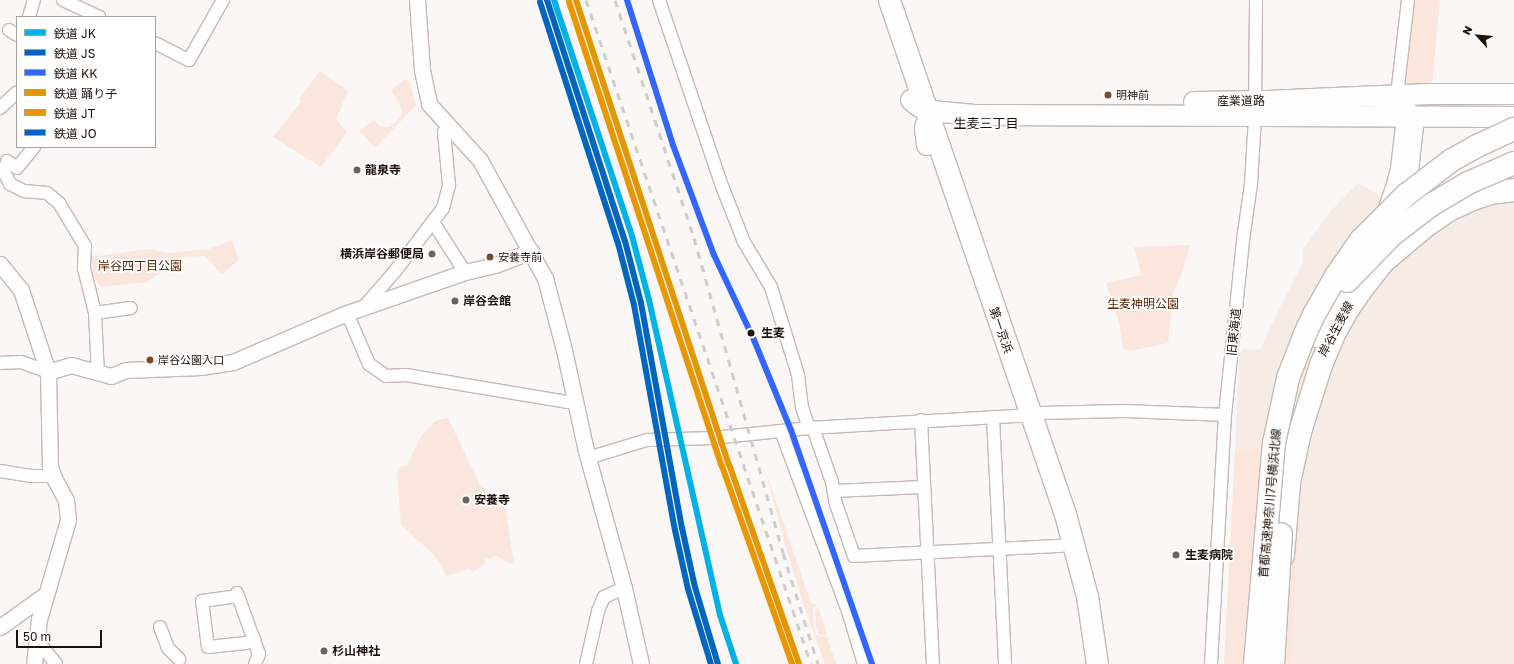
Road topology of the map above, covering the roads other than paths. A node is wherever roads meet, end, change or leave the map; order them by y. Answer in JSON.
{"nodes":[{"id":1,"x":34,"y":0,"type":"edge"},
{"id":2,"x":63,"y":0,"type":"edge"},
{"id":3,"x":223,"y":0,"type":"edge"},
{"id":4,"x":417,"y":0,"type":"edge"},
{"id":5,"x":659,"y":0,"type":"edge"},
{"id":6,"x":878,"y":0,"type":"edge"},
{"id":7,"x":889,"y":0,"type":"edge"},
{"id":8,"x":1256,"y":0,"type":"edge"},
{"id":9,"x":1408,"y":0,"type":"edge"},
{"id":10,"x":84,"y":5,"type":"edge"},
{"id":11,"x":29,"y":16,"type":"edge"},
{"id":12,"x":98,"y":16,"type":"edge"},
{"id":13,"x":156,"y":44,"type":"edge"},
{"id":14,"x":16,"y":93,"type":"edge"},
{"id":15,"x":1514,"y":94,"type":"edge"},
{"id":16,"x":925,"y":106,"type":"junction"},
{"id":17,"x":0,"y":108,"type":"edge"},
{"id":18,"x":1255,"y":108,"type":"junction"},
{"id":19,"x":971,"y":109,"type":"junction"},
{"id":20,"x":1406,"y":109,"type":"junction"},
{"id":21,"x":1514,"y":118,"type":"edge"},
{"id":22,"x":1514,"y":125,"type":"edge"},
{"id":23,"x":448,"y":127,"type":"junction"},
{"id":24,"x":1514,"y":129,"type":"edge"},
{"id":25,"x":1408,"y":138,"type":"junction"},
{"id":26,"x":1514,"y":142,"type":"edge"},
{"id":27,"x":932,"y":144,"type":"junction"},
{"id":28,"x":33,"y":148,"type":"edge"},
{"id":29,"x":2,"y":164,"type":"edge"},
{"id":30,"x":1514,"y":164,"type":"edge"},
{"id":31,"x":1514,"y":190,"type":"edge"},
{"id":32,"x":433,"y":222,"type":"junction"},
{"id":33,"x":1361,"y":240,"type":"junction"},
{"id":34,"x":531,"y":251,"type":"junction"},
{"id":35,"x":0,"y":264,"type":"edge"},
{"id":36,"x":465,"y":272,"type":"junction"},
{"id":37,"x":131,"y":308,"type":"dead end"},
{"id":38,"x":363,"y":308,"type":"junction"},
{"id":39,"x":95,"y":313,"type":"junction"},
{"id":40,"x":347,"y":313,"type":"junction"},
{"id":41,"x":1322,"y":324,"type":"junction"},
{"id":42,"x":0,"y":363,"type":"edge"},
{"id":43,"x":48,"y":372,"type":"junction"},
{"id":44,"x":98,"y":374,"type":"junction"},
{"id":45,"x":574,"y":401,"type":"junction"},
{"id":46,"x":1226,"y":415,"type":"junction"},
{"id":47,"x":1025,"y":416,"type":"junction"},
{"id":48,"x":993,"y":417,"type":"junction"},
{"id":49,"x":921,"y":420,"type":"junction"},
{"id":50,"x":811,"y":428,"type":"junction"},
{"id":51,"x":781,"y":431,"type":"junction"},
{"id":52,"x":1274,"y":443,"type":"junction"},
{"id":53,"x":588,"y":458,"type":"junction"},
{"id":54,"x":0,"y":471,"type":"edge"},
{"id":55,"x":53,"y":476,"type":"junction"},
{"id":56,"x":923,"y":487,"type":"junction"},
{"id":57,"x":834,"y":491,"type":"junction"},
{"id":58,"x":1062,"y":546,"type":"junction"},
{"id":59,"x":1000,"y":550,"type":"junction"},
{"id":60,"x":928,"y":553,"type":"junction"},
{"id":61,"x":624,"y":588,"type":"junction"},
{"id":62,"x":46,"y":594,"type":"junction"},
{"id":63,"x":0,"y":627,"type":"edge"},
{"id":64,"x":160,"y":627,"type":"dead end"},
{"id":65,"x":1276,"y":628,"type":"junction"},
{"id":66,"x":36,"y":639,"type":"junction"},
{"id":67,"x":254,"y":640,"type":"junction"},
{"id":68,"x":179,"y":659,"type":"dead end"},
{"id":69,"x":34,"y":664,"type":"edge"},
{"id":70,"x":56,"y":664,"type":"edge"},
{"id":71,"x":255,"y":664,"type":"edge"},
{"id":72,"x":586,"y":664,"type":"edge"},
{"id":73,"x":641,"y":664,"type":"edge"},
{"id":74,"x":864,"y":664,"type":"edge"},
{"id":75,"x":933,"y":664,"type":"edge"},
{"id":76,"x":1005,"y":664,"type":"edge"},
{"id":77,"x":1086,"y":664,"type":"edge"},
{"id":78,"x":1097,"y":664,"type":"edge"},
{"id":79,"x":1211,"y":664,"type":"edge"},
{"id":80,"x":1248,"y":664,"type":"edge"},
{"id":81,"x":1255,"y":664,"type":"edge"},
{"id":82,"x":1268,"y":664,"type":"edge"},
{"id":83,"x":1273,"y":664,"type":"edge"}],
"edges":[{"from":1,"to":11,"type":"street"},
{"from":2,"to":10,"type":"street"},
{"from":3,"to":13,"type":"street"},
{"from":4,"to":23,"type":"street"},
{"from":5,"to":50,"type":"street"},
{"from":6,"to":16,"type":"highway","name":"第一京浜"},
{"from":7,"to":16,"type":"highway","name":"第一京浜"},
{"from":8,"to":18,"type":"street","name":"旧東海道"},
{"from":9,"to":20,"type":"street"},
{"from":10,"to":12,"type":"street"},
{"from":14,"to":17,"type":"street"},
{"from":15,"to":20,"type":"main road","name":"産業道路"},
{"from":16,"to":19,"type":"main road","name":"産業道路"},
{"from":16,"to":19,"type":"main road","name":"産業道路"},
{"from":16,"to":27,"type":"highway","name":"第一京浜"},
{"from":18,"to":19,"type":"main road","name":"産業道路"},
{"from":18,"to":20,"type":"main road","name":"産業道路"},
{"from":18,"to":20,"type":"main road","name":"産業道路"},
{"from":18,"to":46,"type":"street","name":"旧東海道"},
{"from":19,"to":27,"type":"main road","name":"産業道路"},
{"from":20,"to":21,"type":"main road","name":"産業道路"},
{"from":20,"to":25,"type":"street","name":"岸谷生麦線"},
{"from":21,"to":33,"type":"highway","bridge":true},
{"from":22,"to":41,"type":"highway","bridge":true},
{"from":23,"to":32,"type":"street"},
{"from":23,"to":34,"type":"street"},
{"from":24,"to":33,"type":"highway","name":"首都高速神奈川7号横浜北線","bridge":true},
{"from":25,"to":80,"type":"street","name":"岸谷生麦線","bridge":true},
{"from":25,"to":82,"type":"street","name":"岸谷生麦線","bridge":true},
{"from":26,"to":41,"type":"highway","name":"首都高速神奈川7号横浜北線","bridge":true},
{"from":27,"to":47,"type":"highway","name":"第一京浜"},
{"from":28,"to":29,"type":"street"},
{"from":29,"to":39,"type":"street"},
{"from":30,"to":52,"type":"highway","bridge":true},
{"from":31,"to":65,"type":"highway","bridge":true},
{"from":32,"to":36,"type":"street"},
{"from":32,"to":38,"type":"street"},
{"from":33,"to":52,"type":"highway","name":"首都高速神奈川7号横浜北線","bridge":true},
{"from":34,"to":36,"type":"street"},
{"from":34,"to":45,"type":"street"},
{"from":35,"to":43,"type":"street"},
{"from":36,"to":38,"type":"street"},
{"from":37,"to":39,"type":"street"},
{"from":38,"to":40,"type":"street"},
{"from":39,"to":44,"type":"street"},
{"from":40,"to":44,"type":"street"},
{"from":40,"to":45,"type":"street"},
{"from":41,"to":65,"type":"highway","name":"首都高速神奈川7号横浜北線","bridge":true},
{"from":42,"to":43,"type":"street"},
{"from":43,"to":44,"type":"street"},
{"from":43,"to":55,"type":"street"},
{"from":45,"to":53,"type":"street"},
{"from":46,"to":47,"type":"street"},
{"from":46,"to":79,"type":"street","name":"旧東海道"},
{"from":47,"to":48,"type":"street"},
{"from":47,"to":58,"type":"highway","name":"第一京浜"},
{"from":47,"to":78,"type":"highway","name":"第一京浜"},
{"from":48,"to":49,"type":"street"},
{"from":48,"to":59,"type":"street"},
{"from":49,"to":50,"type":"street"},
{"from":49,"to":56,"type":"street"},
{"from":50,"to":51,"type":"street"},
{"from":50,"to":57,"type":"street"},
{"from":51,"to":53,"type":"street"},
{"from":51,"to":74,"type":"street"},
{"from":52,"to":81,"type":"highway","name":"首都高速神奈川7号横浜北線","bridge":true},
{"from":53,"to":61,"type":"street"},
{"from":54,"to":55,"type":"street"},
{"from":55,"to":62,"type":"street"},
{"from":56,"to":57,"type":"street"},
{"from":56,"to":60,"type":"street"},
{"from":57,"to":60,"type":"street"},
{"from":58,"to":59,"type":"street"},
{"from":58,"to":77,"type":"highway","name":"第一京浜"},
{"from":59,"to":60,"type":"street"},
{"from":59,"to":76,"type":"street"},
{"from":60,"to":75,"type":"street"},
{"from":61,"to":72,"type":"street"},
{"from":61,"to":73,"type":"street"},
{"from":62,"to":63,"type":"street"},
{"from":62,"to":66,"type":"street"},
{"from":64,"to":68,"type":"street"},
{"from":65,"to":83,"type":"highway","name":"首都高速神奈川7号横浜北線","bridge":true},
{"from":66,"to":69,"type":"street"},
{"from":66,"to":70,"type":"street"},
{"from":67,"to":67,"type":"street"},
{"from":67,"to":71,"type":"street"}]}
